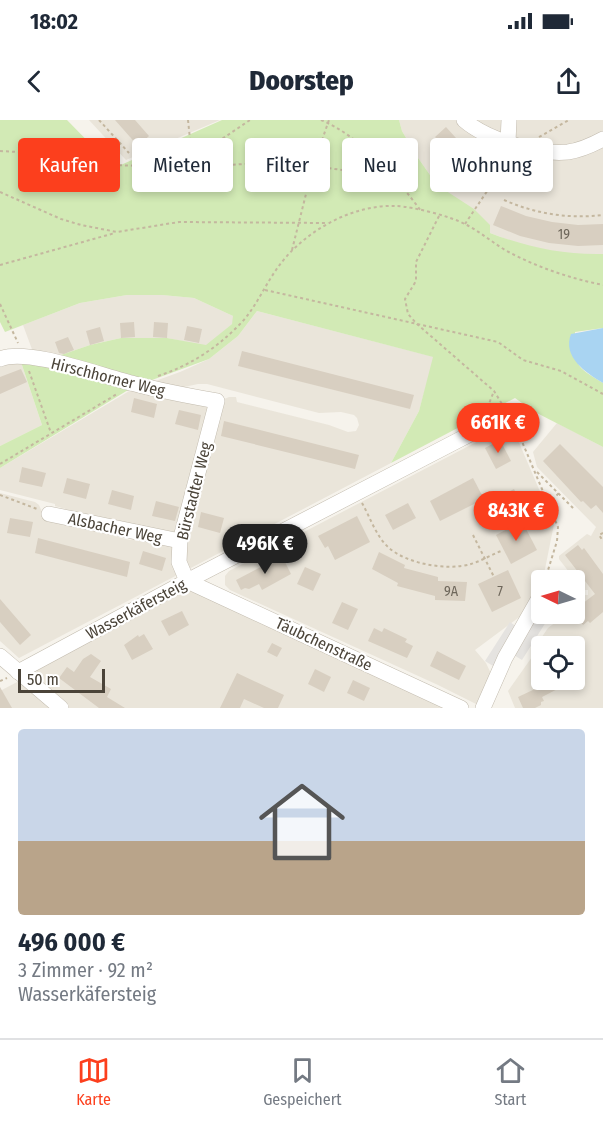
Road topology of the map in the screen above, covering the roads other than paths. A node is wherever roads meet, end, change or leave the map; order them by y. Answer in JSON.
{"nodes":[{"id":1,"x":464,"y":120,"type":"edge"},
{"id":2,"x":509,"y":120,"type":"edge"},
{"id":3,"x":498,"y":138,"type":"edge"},
{"id":4,"x":514,"y":138,"type":"edge"},
{"id":5,"x":603,"y":139,"type":"edge"},
{"id":6,"x":596,"y":147,"type":"edge"},
{"id":7,"x":553,"y":151,"type":"edge"},
{"id":8,"x":0,"y":358,"type":"edge"},
{"id":9,"x":217,"y":401,"type":"joint"},
{"id":10,"x":478,"y":430,"type":"road end"},
{"id":11,"x":50,"y":514,"type":"road end"},
{"id":12,"x":180,"y":541,"type":"junction"},
{"id":13,"x":187,"y":581,"type":"junction"},
{"id":14,"x":531,"y":613,"type":"edge"},
{"id":15,"x":0,"y":657,"type":"edge"},
{"id":16,"x":18,"y":672,"type":"junction"},
{"id":17,"x":61,"y":708,"type":"edge"},
{"id":18,"x":461,"y":708,"type":"edge"},
{"id":19,"x":483,"y":708,"type":"edge"}],
"edges":[{"from":1,"to":3,"type":"street"},
{"from":2,"to":4,"type":"street"},
{"from":5,"to":6,"type":"street"},
{"from":6,"to":7,"type":"street"},
{"from":8,"to":9,"type":"street","name":"Hirschhorner Weg"},
{"from":9,"to":12,"type":"street","name":"Bürstadter Weg"},
{"from":10,"to":13,"type":"street","name":"Wasserkäfersteig"},
{"from":11,"to":12,"type":"street","name":"Alsbacher Weg"},
{"from":12,"to":13,"type":"street","name":"Bürstadter Weg"},
{"from":13,"to":16,"type":"street","name":"Wasserkäfersteig"},
{"from":13,"to":18,"type":"street","name":"Täubchenstraße"},
{"from":14,"to":19,"type":"street"},
{"from":15,"to":16,"type":"street"},
{"from":16,"to":17,"type":"street"}]}
